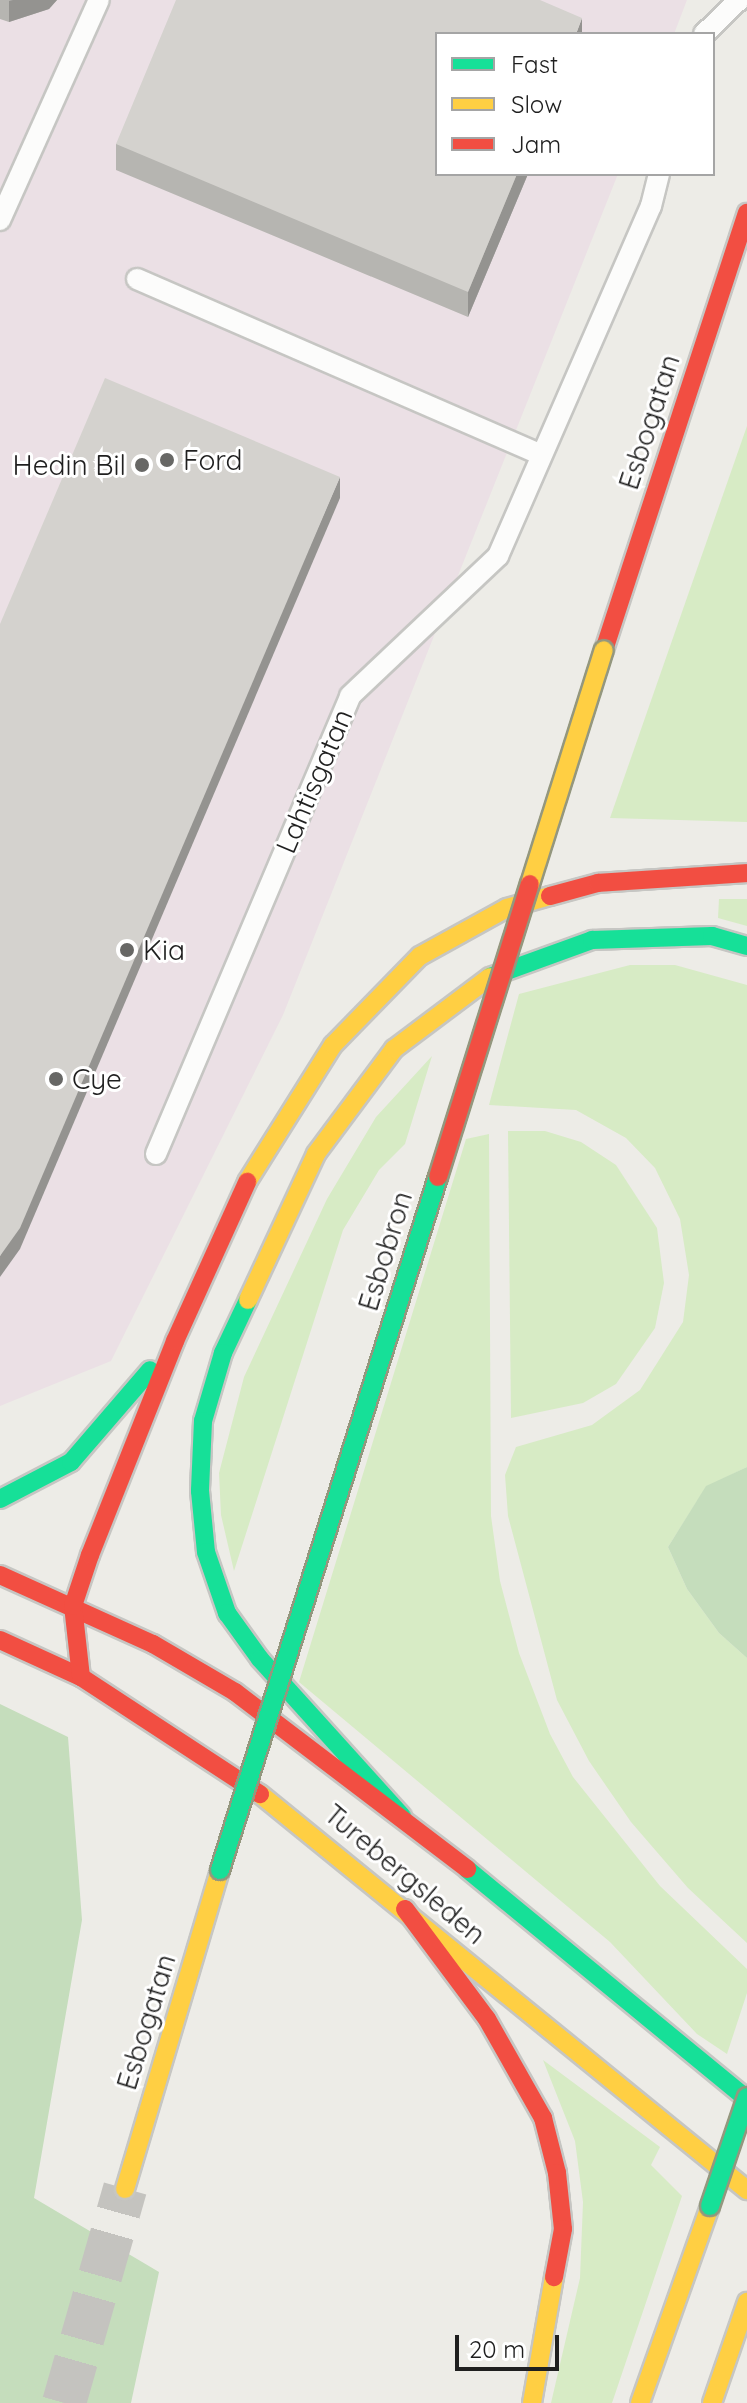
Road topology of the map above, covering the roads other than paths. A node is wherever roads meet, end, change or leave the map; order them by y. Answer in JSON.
{"nodes":[{"id":1,"x":99,"y":0,"type":"edge"},
{"id":2,"x":739,"y":0,"type":"edge"},
{"id":3,"x":706,"y":32,"type":"edge"},
{"id":4,"x":658,"y":176,"type":"edge"},
{"id":5,"x":747,"y":213,"type":"edge"},
{"id":6,"x":0,"y":220,"type":"edge"},
{"id":7,"x":137,"y":279,"type":"dead end"},
{"id":8,"x":541,"y":455,"type":"junction"},
{"id":9,"x":604,"y":650,"type":"joint"},
{"id":10,"x":747,"y":873,"type":"edge"},
{"id":11,"x":747,"y":946,"type":"edge"},
{"id":12,"x":156,"y":1154,"type":"dead end"},
{"id":13,"x":175,"y":1341,"type":"junction"},
{"id":14,"x":0,"y":1499,"type":"edge"},
{"id":15,"x":0,"y":1575,"type":"edge"},
{"id":16,"x":73,"y":1606,"type":"junction"},
{"id":17,"x":0,"y":1640,"type":"edge"},
{"id":18,"x":81,"y":1677,"type":"junction"},
{"id":19,"x":402,"y":1816,"type":"junction"},
{"id":20,"x":220,"y":1870,"type":"joint"},
{"id":21,"x":405,"y":1909,"type":"junction"},
{"id":22,"x":747,"y":2098,"type":"edge"},
{"id":23,"x":125,"y":2189,"type":"tunnel mouth"},
{"id":24,"x":747,"y":2190,"type":"edge"},
{"id":25,"x":747,"y":2302,"type":"edge"},
{"id":26,"x":532,"y":2403,"type":"edge"},
{"id":27,"x":640,"y":2403,"type":"edge"},
{"id":28,"x":712,"y":2403,"type":"edge"}],
"edges":[{"from":1,"to":6,"type":"lane"},
{"from":2,"to":3,"type":"lane"},
{"from":4,"to":8,"type":"lane","name":"Lahtisgatan"},
{"from":5,"to":9,"type":"main road","name":"Esbogatan"},
{"from":7,"to":8,"type":"lane"},
{"from":8,"to":12,"type":"lane","name":"Lahtisgatan"},
{"from":9,"to":20,"type":"main road","name":"Esbobron","bridge":true},
{"from":10,"to":13,"type":"main road"},
{"from":11,"to":19,"type":"main road"},
{"from":13,"to":14,"type":"main road"},
{"from":13,"to":16,"type":"main road"},
{"from":15,"to":16,"type":"main road","name":"Turebergsleden"},
{"from":16,"to":18,"type":"main road"},
{"from":16,"to":19,"type":"main road","name":"Turebergsleden"},
{"from":17,"to":18,"type":"main road","name":"Turebergsleden"},
{"from":18,"to":21,"type":"main road","name":"Turebergsleden"},
{"from":19,"to":22,"type":"main road","name":"Turebergsleden"},
{"from":20,"to":23,"type":"main road","name":"Esbogatan"},
{"from":21,"to":24,"type":"main road","name":"Turebergsleden"},
{"from":21,"to":26,"type":"main road"},
{"from":22,"to":27,"type":"main road","bridge":true},
{"from":25,"to":28,"type":"main road"}]}
